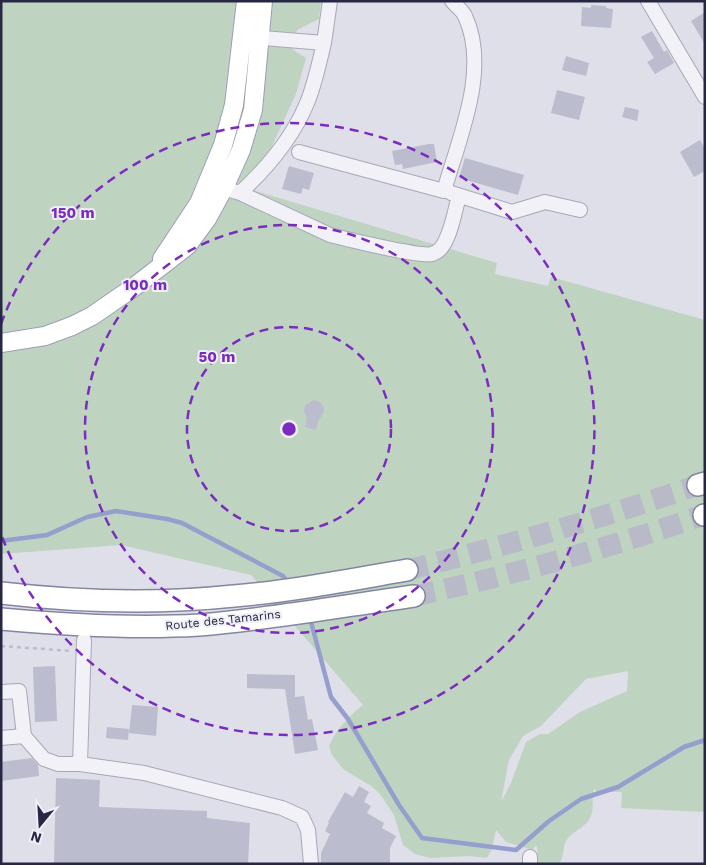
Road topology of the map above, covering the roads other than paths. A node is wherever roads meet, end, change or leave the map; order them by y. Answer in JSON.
{"nodes":[{"id":1,"x":246,"y":1,"type":"edge"},
{"id":2,"x":263,"y":1,"type":"edge"},
{"id":3,"x":330,"y":1,"type":"edge"},
{"id":4,"x":452,"y":1,"type":"edge"},
{"id":5,"x":648,"y":1,"type":"edge"},
{"id":6,"x":243,"y":35,"type":"junction"},
{"id":7,"x":261,"y":38,"type":"junction"},
{"id":8,"x":324,"y":43,"type":"junction"},
{"id":9,"x":705,"y":97,"type":"edge"},
{"id":10,"x":299,"y":152,"type":"dead end"},
{"id":11,"x":232,"y":190,"type":"junction"},
{"id":12,"x":444,"y":191,"type":"junction"},
{"id":13,"x":459,"y":196,"type":"junction"},
{"id":14,"x":580,"y":210,"type":"dead end"},
{"id":15,"x":150,"y":276,"type":"junction"},
{"id":16,"x":1,"y":343,"type":"edge"},
{"id":17,"x":407,"y":570,"type":"tunnel mouth"},
{"id":18,"x":1,"y":593,"type":"edge"},
{"id":19,"x":414,"y":596,"type":"tunnel mouth"},
{"id":20,"x":1,"y":619,"type":"edge"},
{"id":21,"x":84,"y":646,"type":"road end"},
{"id":22,"x":1,"y":692,"type":"edge"},
{"id":23,"x":24,"y":736,"type":"junction"},
{"id":24,"x":1,"y":738,"type":"edge"},
{"id":25,"x":80,"y":764,"type":"junction"},
{"id":26,"x":311,"y":864,"type":"edge"}],
"edges":[{"from":1,"to":6,"type":"main road"},
{"from":2,"to":7,"type":"main road"},
{"from":3,"to":8,"type":"street"},
{"from":4,"to":12,"type":"street"},
{"from":5,"to":9,"type":"street"},
{"from":6,"to":7,"type":"street"},
{"from":6,"to":15,"type":"main road"},
{"from":7,"to":8,"type":"street"},
{"from":7,"to":11,"type":"main road"},
{"from":8,"to":11,"type":"street"},
{"from":10,"to":12,"type":"street"},
{"from":11,"to":13,"type":"street"},
{"from":11,"to":15,"type":"main road"},
{"from":12,"to":13,"type":"street"},
{"from":13,"to":14,"type":"street"},
{"from":15,"to":16,"type":"main road"},
{"from":17,"to":18,"type":"highway","name":"Route des Tamarins"},
{"from":19,"to":20,"type":"highway","name":"Route des Tamarins"},
{"from":21,"to":25,"type":"street"},
{"from":22,"to":23,"type":"street"},
{"from":23,"to":24,"type":"street"},
{"from":23,"to":25,"type":"street"},
{"from":25,"to":26,"type":"street"}]}
